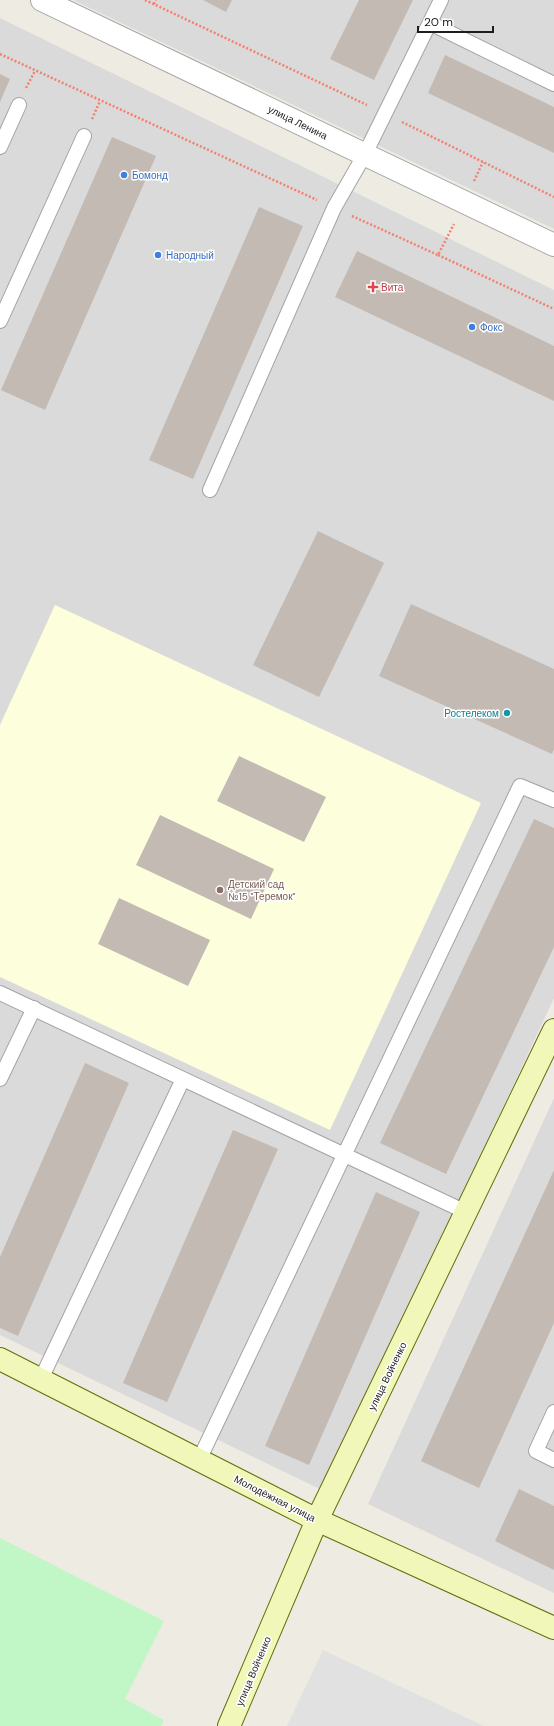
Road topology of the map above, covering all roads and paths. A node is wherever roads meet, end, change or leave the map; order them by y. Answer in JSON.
{"nodes":[{"id":1,"x":42,"y":0,"type":"edge"},
{"id":2,"x":145,"y":0,"type":"edge"},
{"id":3,"x":156,"y":0,"type":"edge"},
{"id":4,"x":441,"y":0,"type":"edge"},
{"id":5,"x":154,"y":4,"type":"junction"},
{"id":6,"x":430,"y":24,"type":"junction"},
{"id":7,"x":0,"y":54,"type":"edge"},
{"id":8,"x":554,"y":84,"type":"edge"},
{"id":9,"x":19,"y":105,"type":"dead end"},
{"id":10,"x":385,"y":114,"type":"junction"},
{"id":11,"x":84,"y":136,"type":"dead end"},
{"id":12,"x":0,"y":148,"type":"edge"},
{"id":13,"x":365,"y":154,"type":"junction"},
{"id":14,"x":483,"y":162,"type":"junction"},
{"id":15,"x":554,"y":196,"type":"edge"},
{"id":16,"x":464,"y":202,"type":"junction"},
{"id":17,"x":334,"y":208,"type":"junction"},
{"id":18,"x":554,"y":245,"type":"edge"},
{"id":19,"x":438,"y":255,"type":"junction"},
{"id":20,"x":554,"y":309,"type":"edge"},
{"id":21,"x":0,"y":321,"type":"edge"},
{"id":22,"x":210,"y":490,"type":"dead end"},
{"id":23,"x":554,"y":800,"type":"edge"},
{"id":24,"x":0,"y":992,"type":"edge"},
{"id":25,"x":34,"y":1008,"type":"junction"},
{"id":26,"x":554,"y":1030,"type":"edge"},
{"id":27,"x":0,"y":1079,"type":"edge"},
{"id":28,"x":184,"y":1079,"type":"junction"},
{"id":29,"x":344,"y":1154,"type":"junction"},
{"id":30,"x":466,"y":1212,"type":"junction"},
{"id":31,"x":0,"y":1359,"type":"edge"},
{"id":32,"x":41,"y":1379,"type":"junction"},
{"id":33,"x":554,"y":1412,"type":"edge"},
{"id":34,"x":199,"y":1460,"type":"junction"},
{"id":35,"x":554,"y":1460,"type":"edge"},
{"id":36,"x":317,"y":1520,"type":"junction"},
{"id":37,"x":554,"y":1628,"type":"edge"},
{"id":38,"x":229,"y":1726,"type":"edge"}],
"edges":[{"from":1,"to":13,"type":"street","name":"улица Ленина"},
{"from":2,"to":5,"type":"path"},
{"from":3,"to":5,"type":"path"},
{"from":4,"to":6,"type":"lane"},
{"from":5,"to":10,"type":"path"},
{"from":6,"to":8,"type":"lane"},
{"from":6,"to":10,"type":"lane"},
{"from":7,"to":17,"type":"path"},
{"from":9,"to":12,"type":"lane"},
{"from":10,"to":13,"type":"lane"},
{"from":10,"to":14,"type":"path"},
{"from":11,"to":21,"type":"lane"},
{"from":13,"to":16,"type":"street","name":"улица Ленина"},
{"from":13,"to":17,"type":"lane"},
{"from":14,"to":15,"type":"path"},
{"from":14,"to":16,"type":"path"},
{"from":16,"to":18,"type":"street","name":"улица Ленина"},
{"from":16,"to":19,"type":"path"},
{"from":17,"to":19,"type":"path"},
{"from":17,"to":22,"type":"lane"},
{"from":19,"to":20,"type":"path"},
{"from":23,"to":29,"type":"lane"},
{"from":24,"to":25,"type":"lane"},
{"from":25,"to":27,"type":"lane"},
{"from":25,"to":28,"type":"lane"},
{"from":26,"to":30,"type":"main road","name":"улица Войченко"},
{"from":28,"to":29,"type":"lane"},
{"from":28,"to":32,"type":"lane"},
{"from":29,"to":30,"type":"lane"},
{"from":29,"to":34,"type":"lane"},
{"from":30,"to":36,"type":"main road","name":"улица Войченко"},
{"from":31,"to":32,"type":"main road","name":"Молодёжная улица"},
{"from":32,"to":34,"type":"main road","name":"Молодёжная улица"},
{"from":33,"to":35,"type":"lane"},
{"from":34,"to":36,"type":"main road","name":"Молодёжная улица"},
{"from":36,"to":37,"type":"main road","name":"Молодёжная улица"},
{"from":36,"to":38,"type":"main road","name":"улица Войченко"}]}
